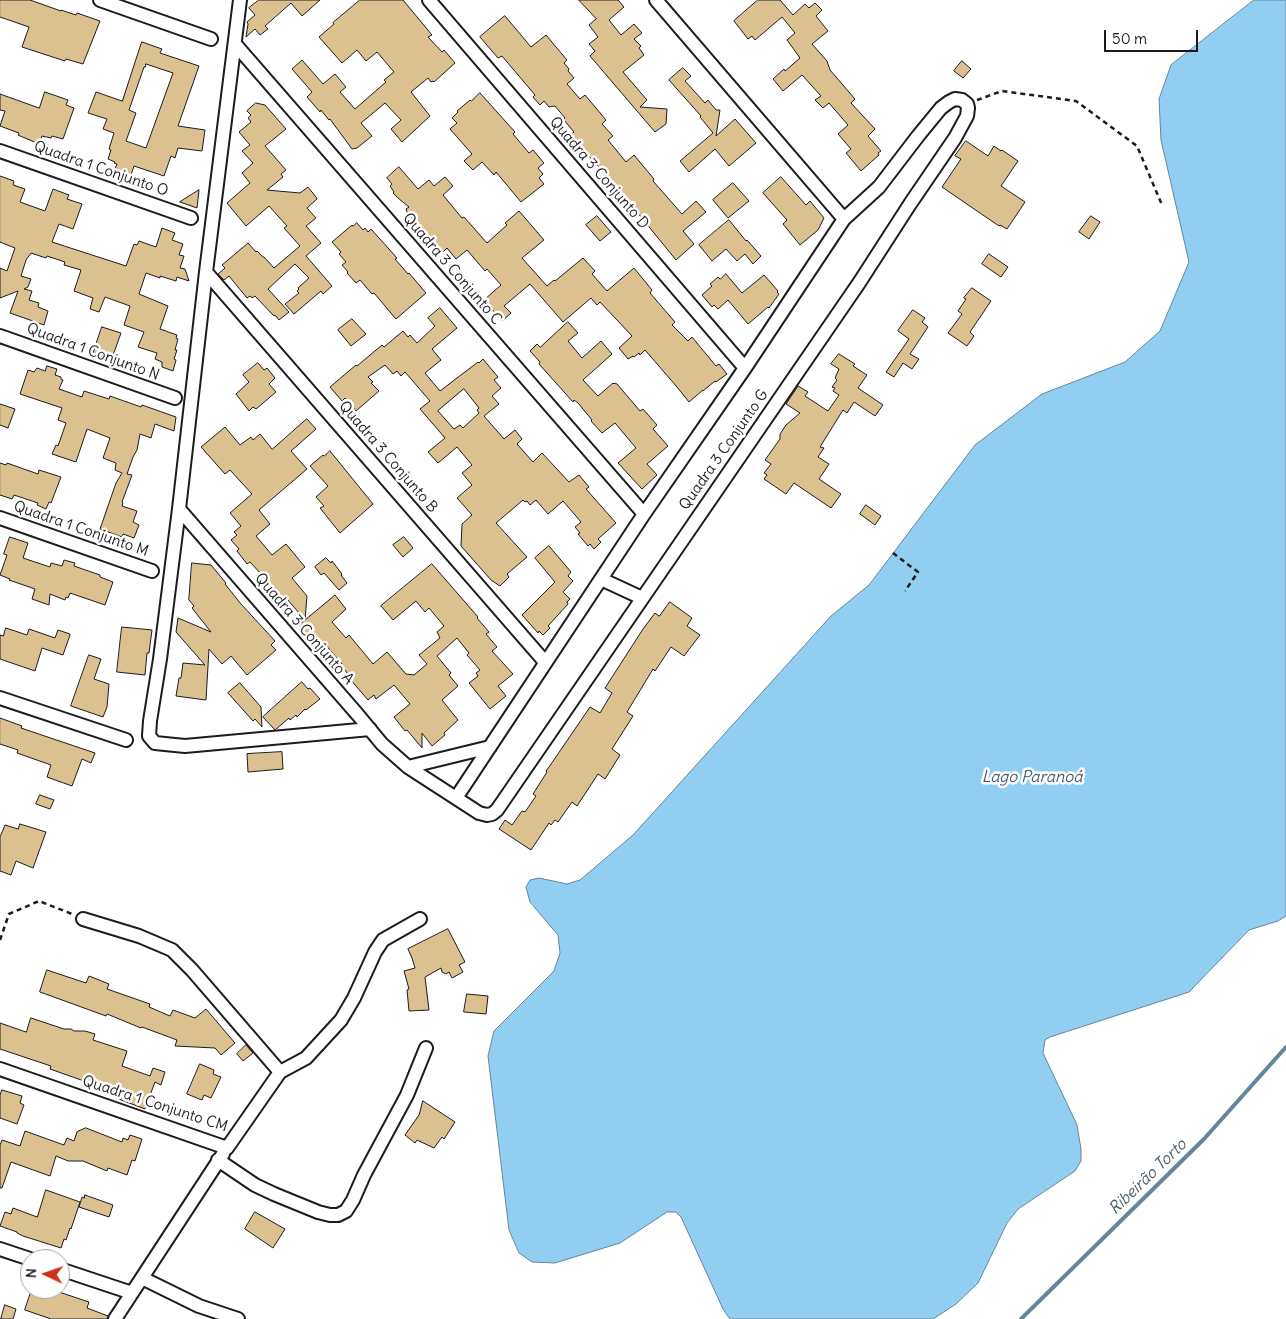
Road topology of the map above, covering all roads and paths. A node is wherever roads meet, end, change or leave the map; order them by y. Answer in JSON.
{"nodes":[{"id":1,"x":100,"y":0,"type":"edge"},
{"id":2,"x":240,"y":0,"type":"edge"},
{"id":3,"x":429,"y":0,"type":"edge"},
{"id":4,"x":656,"y":0,"type":"edge"},
{"id":5,"x":211,"y":39,"type":"dead end"},
{"id":6,"x":235,"y":44,"type":"junction"},
{"id":7,"x":967,"y":104,"type":"junction"},
{"id":8,"x":0,"y":151,"type":"edge"},
{"id":9,"x":1162,"y":205,"type":"dead end"},
{"id":10,"x":191,"y":218,"type":"dead end"},
{"id":11,"x":844,"y":218,"type":"junction"},
{"id":12,"x":206,"y":272,"type":"junction"},
{"id":13,"x":0,"y":336,"type":"edge"},
{"id":14,"x":744,"y":368,"type":"junction"},
{"id":15,"x":175,"y":398,"type":"dead end"},
{"id":16,"x":179,"y":509,"type":"junction"},
{"id":17,"x":644,"y":514,"type":"junction"},
{"id":18,"x":0,"y":518,"type":"edge"},
{"id":19,"x":893,"y":553,"type":"dead end"},
{"id":20,"x":152,"y":571,"type":"dead end"},
{"id":21,"x":601,"y":579,"type":"junction"},
{"id":22,"x":905,"y":590,"type":"dead end"},
{"id":23,"x":642,"y":598,"type":"junction"},
{"id":24,"x":545,"y":662,"type":"junction"},
{"id":25,"x":0,"y":698,"type":"edge"},
{"id":26,"x":370,"y":729,"type":"junction"},
{"id":27,"x":126,"y":740,"type":"dead end"},
{"id":28,"x":490,"y":747,"type":"junction"},
{"id":29,"x":408,"y":767,"type":"junction"},
{"id":30,"x":456,"y":798,"type":"junction"},
{"id":31,"x":497,"y":810,"type":"joint"},
{"id":32,"x":83,"y":919,"type":"joint"},
{"id":33,"x":420,"y":919,"type":"dead end"},
{"id":34,"x":0,"y":940,"type":"edge"},
{"id":35,"x":426,"y":1048,"type":"dead end"},
{"id":36,"x":0,"y":1069,"type":"edge"},
{"id":37,"x":280,"y":1072,"type":"junction"},
{"id":38,"x":227,"y":1148,"type":"junction"},
{"id":39,"x":218,"y":1160,"type":"junction"},
{"id":40,"x":0,"y":1249,"type":"edge"},
{"id":41,"x":20,"y":1256,"type":"edge"},
{"id":42,"x":70,"y":1272,"type":"edge"},
{"id":43,"x":142,"y":1278,"type":"junction"},
{"id":44,"x":132,"y":1294,"type":"junction"},
{"id":45,"x":115,"y":1319,"type":"edge"},
{"id":46,"x":238,"y":1319,"type":"edge"}],
"edges":[{"from":1,"to":5,"type":"street"},
{"from":2,"to":6,"type":"street"},
{"from":3,"to":14,"type":"street","name":"Quadra 3 Conjunto D"},
{"from":4,"to":11,"type":"street"},
{"from":6,"to":12,"type":"street"},
{"from":6,"to":17,"type":"street","name":"Quadra 3 Conjunto C"},
{"from":7,"to":9,"type":"path"},
{"from":7,"to":11,"type":"street"},
{"from":7,"to":23,"type":"street","name":"Quadra 3 Conjunto G"},
{"from":8,"to":10,"type":"street","name":"Quadra 1 Conjunto O"},
{"from":11,"to":14,"type":"street"},
{"from":12,"to":16,"type":"street"},
{"from":12,"to":24,"type":"street","name":"Quadra 3 Conjunto B"},
{"from":13,"to":15,"type":"street","name":"Quadra 1 Conjunto N"},
{"from":14,"to":17,"type":"street"},
{"from":16,"to":26,"type":"street","name":"Quadra 3 Conjunto A"},
{"from":16,"to":26,"type":"street"},
{"from":17,"to":21,"type":"street"},
{"from":18,"to":20,"type":"street","name":"Quadra 1 Conjunto M"},
{"from":19,"to":22,"type":"path"},
{"from":21,"to":23,"type":"street"},
{"from":21,"to":24,"type":"street"},
{"from":23,"to":31,"type":"street","name":"Quadra 3 Conjunto G"},
{"from":24,"to":28,"type":"street"},
{"from":25,"to":27,"type":"street"},
{"from":26,"to":29,"type":"street","name":"Quadra 3 Conjunto A"},
{"from":28,"to":29,"type":"street"},
{"from":28,"to":30,"type":"street"},
{"from":29,"to":30,"type":"street","name":"Quadra 3 Conjunto A"},
{"from":30,"to":31,"type":"street","name":"Quadra 3 Conjunto A"},
{"from":32,"to":34,"type":"path"},
{"from":32,"to":37,"type":"street"},
{"from":33,"to":37,"type":"street"},
{"from":35,"to":39,"type":"street"},
{"from":36,"to":38,"type":"street","name":"Quadra 1 Conjunto CM"},
{"from":37,"to":38,"type":"street","name":"Quadra 1 Conjunto CM"},
{"from":38,"to":39,"type":"street"},
{"from":39,"to":43,"type":"street"},
{"from":40,"to":41,"type":"street"},
{"from":42,"to":44,"type":"street"},
{"from":43,"to":44,"type":"street"},
{"from":43,"to":46,"type":"street"},
{"from":44,"to":45,"type":"street"}]}
